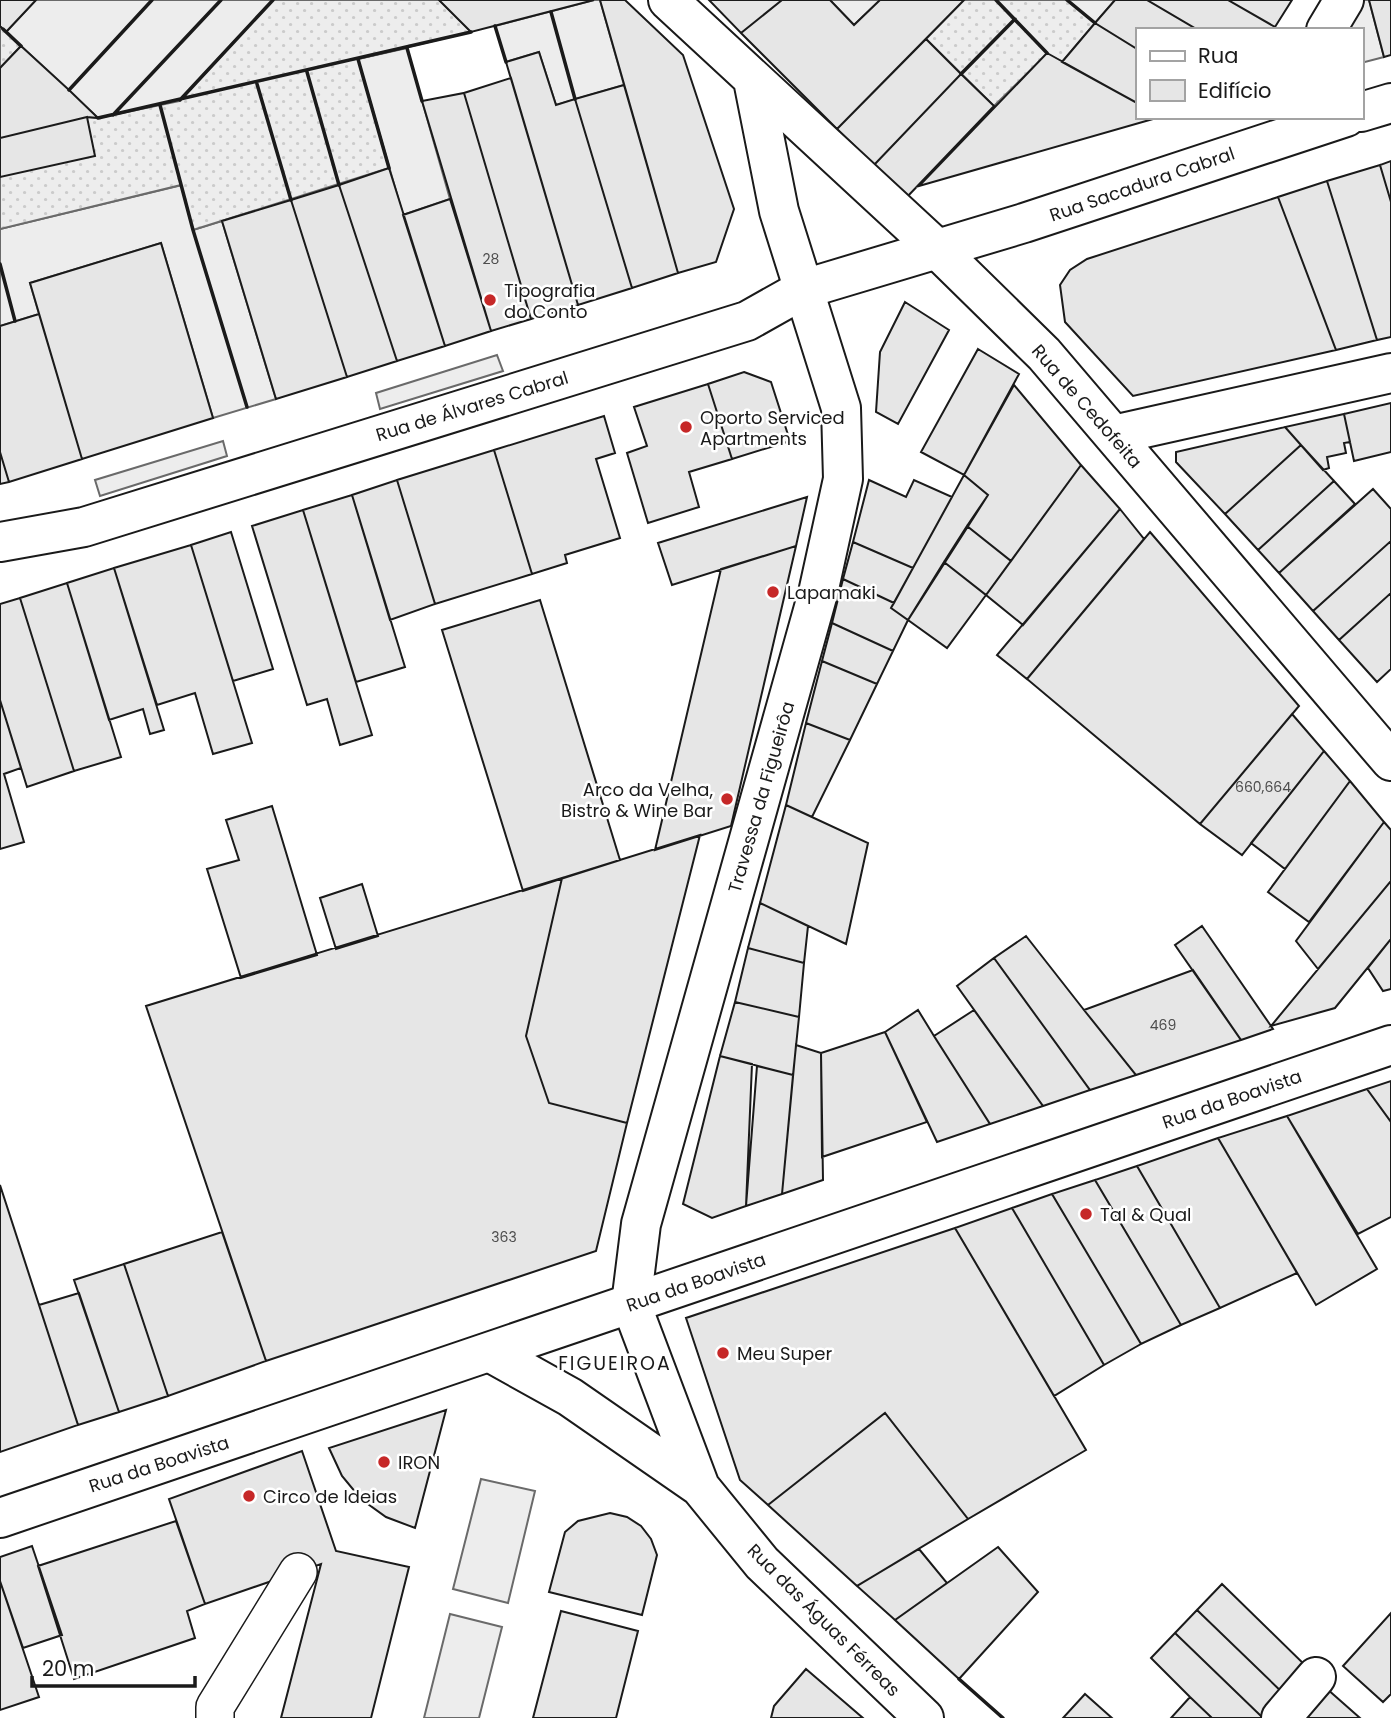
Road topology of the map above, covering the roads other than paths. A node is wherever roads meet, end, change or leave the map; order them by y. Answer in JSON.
{"nodes":[{"id":1,"x":668,"y":0,"type":"edge"},
{"id":2,"x":1343,"y":0,"type":"edge"},
{"id":3,"x":1327,"y":28,"type":"edge"},
{"id":4,"x":753,"y":80,"type":"junction"},
{"id":5,"x":1391,"y":103,"type":"edge"},
{"id":6,"x":1363,"y":112,"type":"edge"},
{"id":7,"x":1335,"y":119,"type":"edge"},
{"id":8,"x":1260,"y":132,"type":"edge"},
{"id":9,"x":937,"y":248,"type":"junction"},
{"id":10,"x":804,"y":289,"type":"junction"},
{"id":11,"x":1391,"y":373,"type":"edge"},
{"id":12,"x":1113,"y":435,"type":"junction"},
{"id":13,"x":0,"y":542,"type":"edge"},
{"id":14,"x":1391,"y":761,"type":"edge"},
{"id":15,"x":1391,"y":1045,"type":"edge"},
{"id":16,"x":631,"y":1304,"type":"junction"},
{"id":17,"x":491,"y":1353,"type":"junction"},
{"id":18,"x":700,"y":1487,"type":"junction"},
{"id":19,"x":0,"y":1517,"type":"edge"},
{"id":20,"x":298,"y":1572,"type":"dead end"},
{"id":21,"x":1316,"y":1677,"type":"dead end"},
{"id":22,"x":215,"y":1718,"type":"edge"},
{"id":23,"x":924,"y":1718,"type":"edge"},
{"id":24,"x":1281,"y":1718,"type":"edge"}],
"edges":[{"from":1,"to":4,"type":"street","name":"Rua de Cedofeita"},
{"from":2,"to":3,"type":"street"},
{"from":4,"to":9,"type":"street","name":"Rua de Cedofeita"},
{"from":4,"to":10,"type":"street"},
{"from":5,"to":6,"type":"street"},
{"from":7,"to":8,"type":"street","name":"Rua Sacadura Cabral"},
{"from":8,"to":9,"type":"street","name":"Rua Sacadura Cabral"},
{"from":9,"to":10,"type":"street","name":"Rua de Álvares Cabral"},
{"from":9,"to":12,"type":"street","name":"Rua de Cedofeita"},
{"from":10,"to":13,"type":"street","name":"Rua de Álvares Cabral"},
{"from":10,"to":16,"type":"street","name":"Travessa da Figueirôa"},
{"from":11,"to":12,"type":"street"},
{"from":12,"to":14,"type":"street","name":"Rua de Cedofeita"},
{"from":15,"to":16,"type":"street","name":"Rua da Boavista"},
{"from":16,"to":17,"type":"street","name":"Rua da Boavista"},
{"from":16,"to":18,"type":"street","name":"Rua das Águas Férreas"},
{"from":17,"to":18,"type":"street","name":"Rua das Águas Férreas"},
{"from":17,"to":19,"type":"street","name":"Rua da Boavista"},
{"from":18,"to":23,"type":"street","name":"Rua das Águas Férreas"},
{"from":20,"to":22,"type":"street"},
{"from":21,"to":24,"type":"street"}]}
